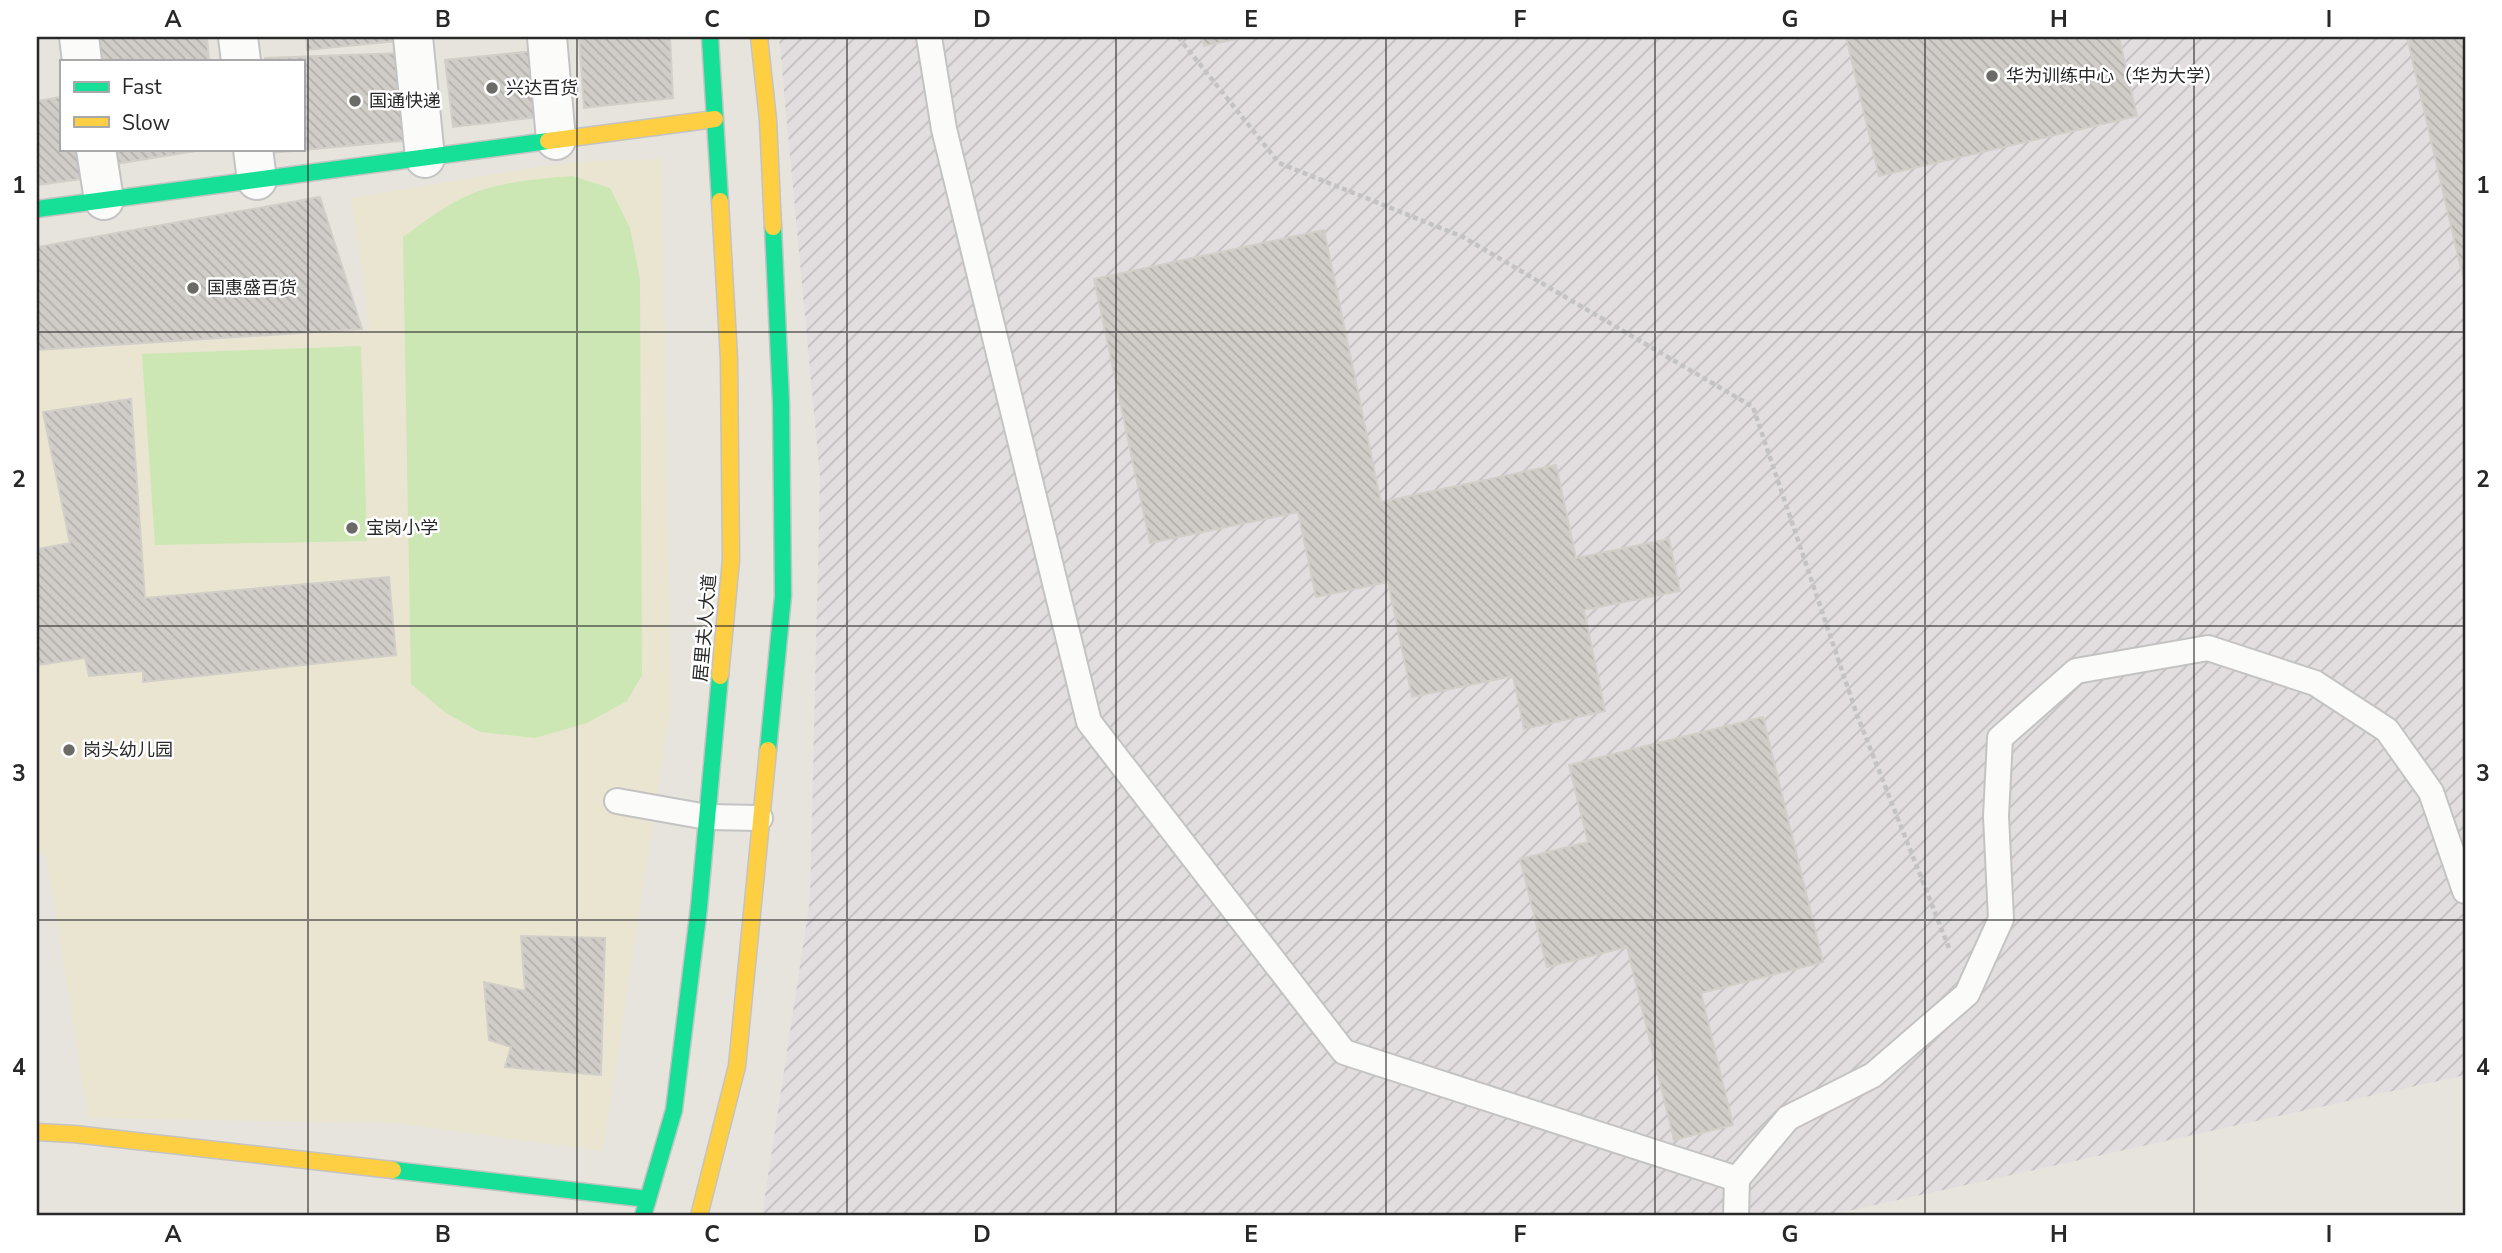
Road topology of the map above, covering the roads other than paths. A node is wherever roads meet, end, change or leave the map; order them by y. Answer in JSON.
{"nodes":[{"id":1,"x":79,"y":37,"type":"edge"},
{"id":2,"x":238,"y":37,"type":"edge"},
{"id":3,"x":413,"y":37,"type":"edge"},
{"id":4,"x":547,"y":37,"type":"edge"},
{"id":5,"x":710,"y":37,"type":"edge"},
{"id":6,"x":759,"y":37,"type":"edge"},
{"id":7,"x":929,"y":37,"type":"edge"},
{"id":8,"x":82,"y":60,"type":"edge"},
{"id":9,"x":241,"y":60,"type":"edge"},
{"id":10,"x":715,"y":119,"type":"junction"},
{"id":11,"x":556,"y":141,"type":"junction"},
{"id":12,"x":96,"y":150,"type":"edge"},
{"id":13,"x":425,"y":158,"type":"junction"},
{"id":14,"x":255,"y":164,"type":"edge"},
{"id":15,"x":104,"y":200,"type":"junction"},
{"id":16,"x":37,"y":209,"type":"edge"},
{"id":17,"x":617,"y":801,"type":"dead end"},
{"id":18,"x":707,"y":817,"type":"junction"},
{"id":19,"x":760,"y":818,"type":"junction"},
{"id":20,"x":2465,"y":891,"type":"edge"},
{"id":21,"x":37,"y":1132,"type":"edge"},
{"id":22,"x":1737,"y":1179,"type":"junction"},
{"id":23,"x":648,"y":1199,"type":"junction"},
{"id":24,"x":643,"y":1216,"type":"edge"},
{"id":25,"x":699,"y":1216,"type":"edge"},
{"id":26,"x":1736,"y":1216,"type":"edge"}],
"edges":[{"from":1,"to":8,"type":"street"},
{"from":2,"to":9,"type":"street"},
{"from":3,"to":13,"type":"street"},
{"from":4,"to":11,"type":"street"},
{"from":5,"to":10,"type":"street","name":"居里夫人大道"},
{"from":6,"to":19,"type":"street"},
{"from":7,"to":22,"type":"lane"},
{"from":10,"to":11,"type":"street"},
{"from":10,"to":18,"type":"street","name":"居里夫人大道"},
{"from":11,"to":13,"type":"street"},
{"from":12,"to":15,"type":"street"},
{"from":13,"to":14,"type":"street"},
{"from":14,"to":15,"type":"street"},
{"from":15,"to":16,"type":"street"},
{"from":17,"to":18,"type":"lane"},
{"from":18,"to":19,"type":"lane"},
{"from":18,"to":23,"type":"street","name":"居里夫人大道"},
{"from":19,"to":25,"type":"street"},
{"from":20,"to":22,"type":"lane"},
{"from":21,"to":23,"type":"street"},
{"from":22,"to":26,"type":"lane"},
{"from":23,"to":24,"type":"street","name":"居里夫人大道"}]}
